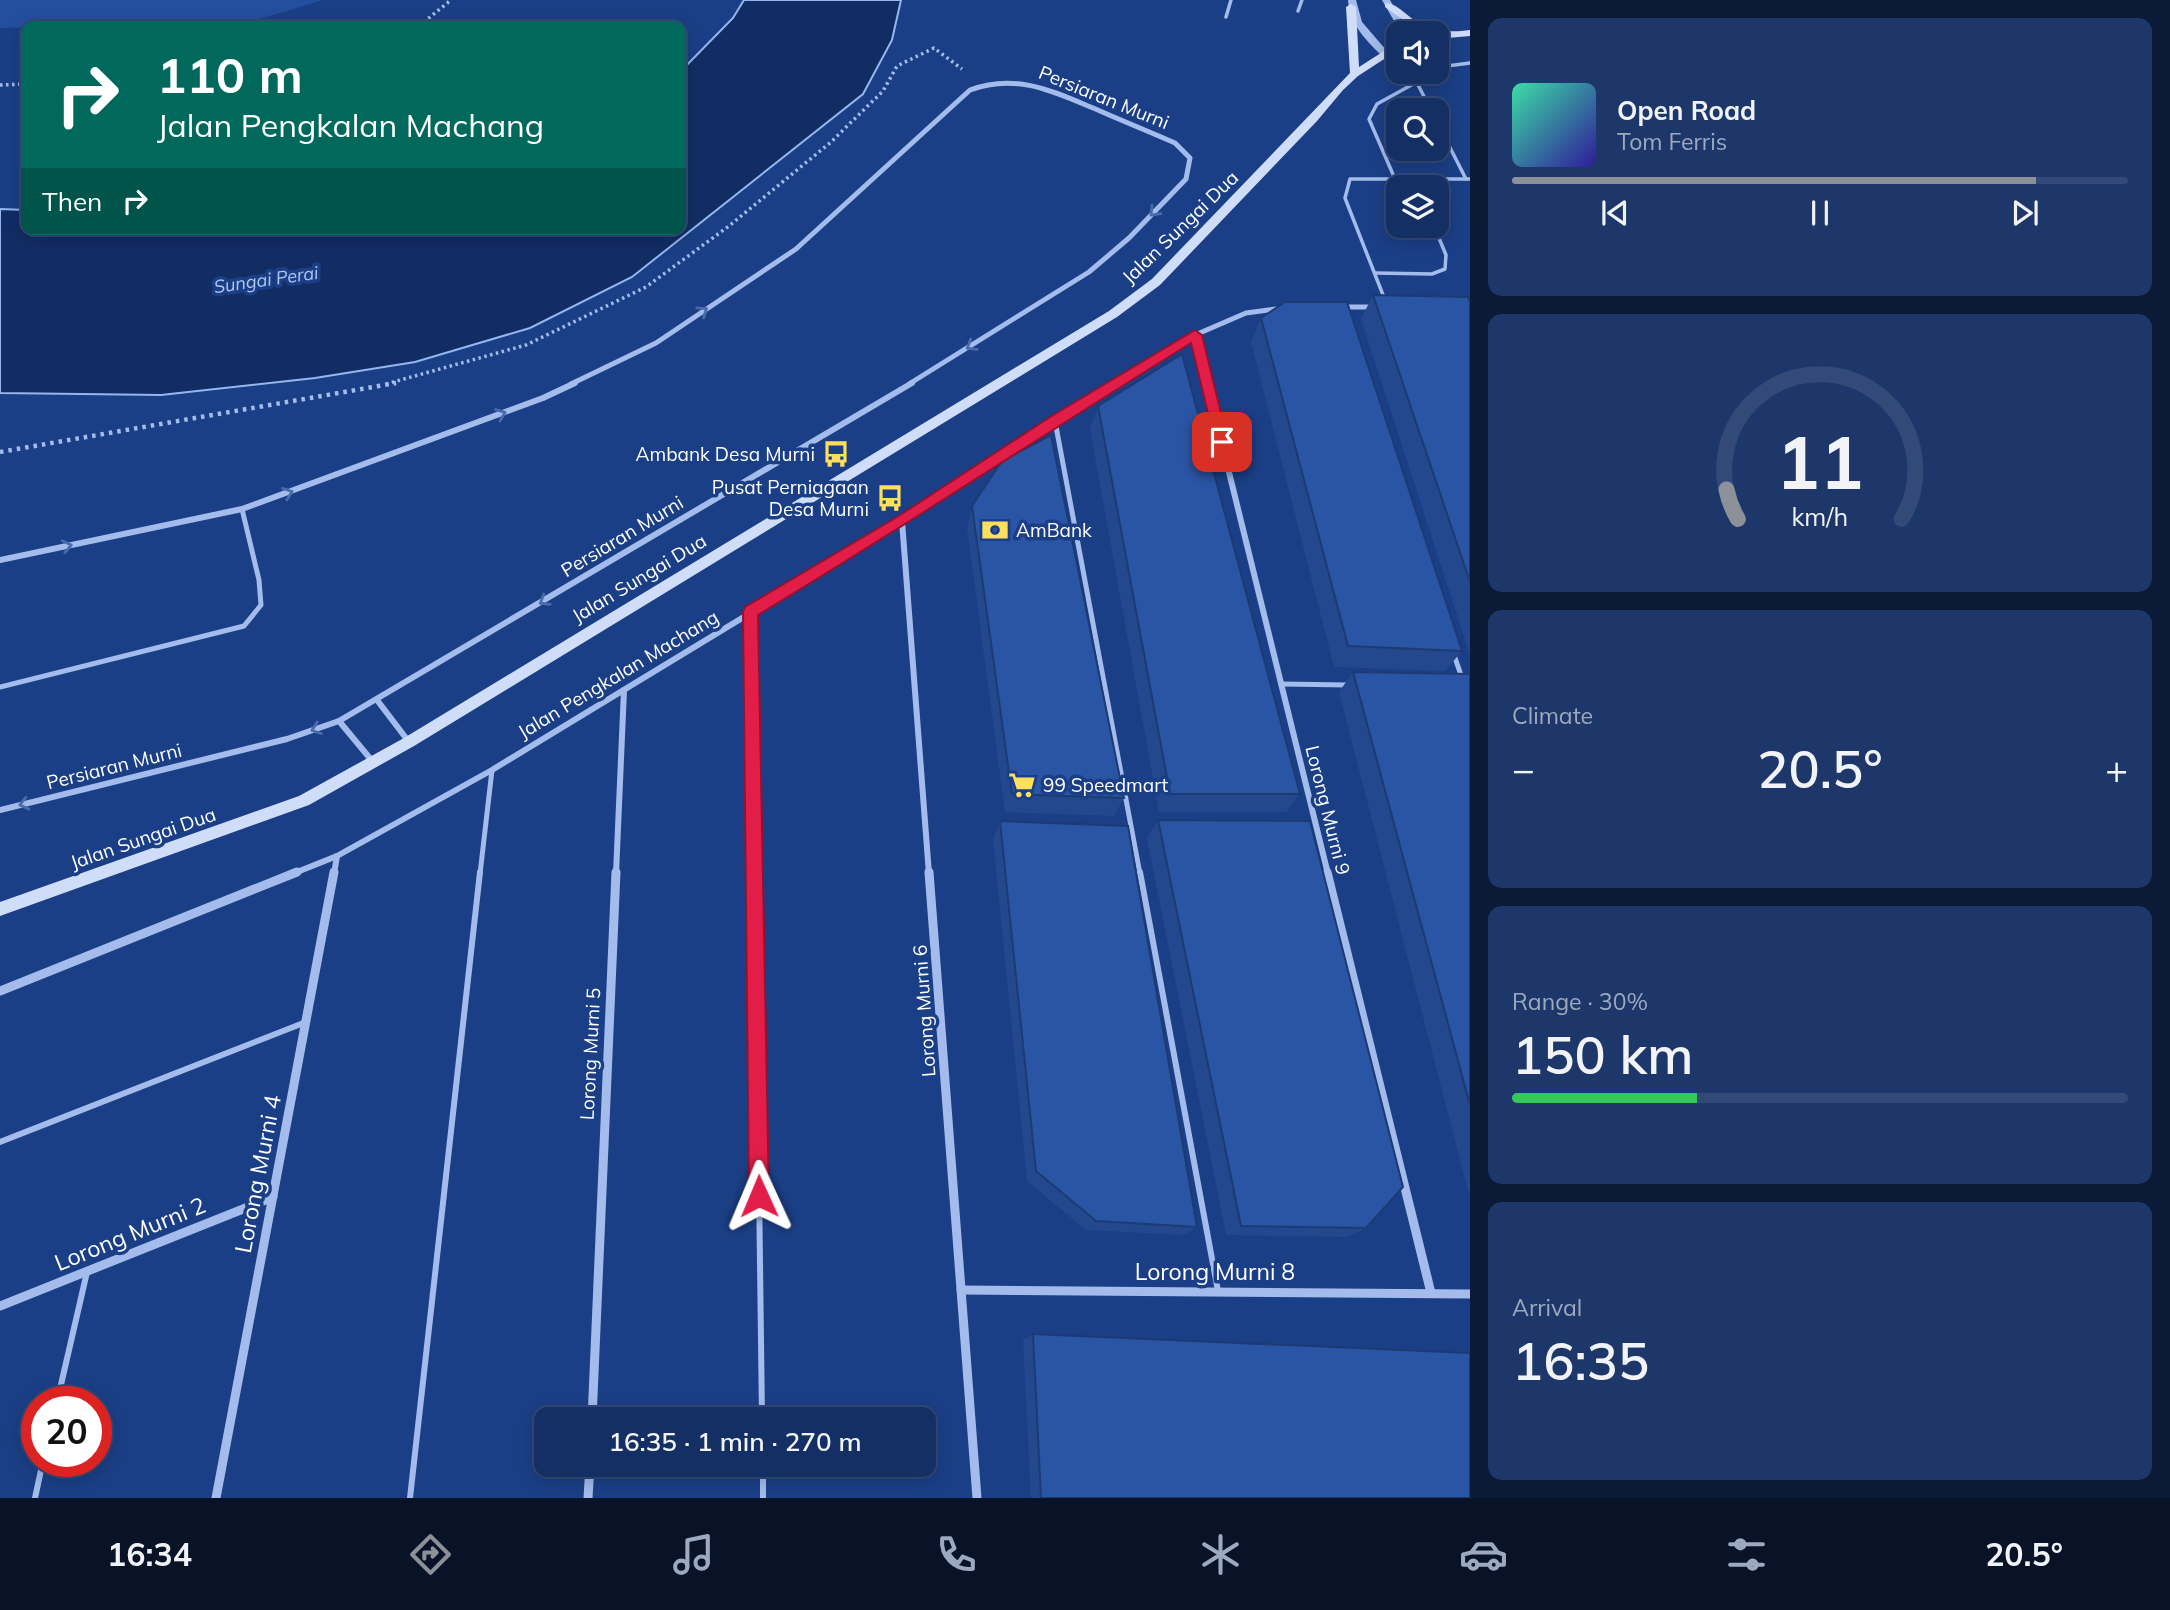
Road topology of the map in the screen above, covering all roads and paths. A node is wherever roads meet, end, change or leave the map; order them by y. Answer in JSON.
{"nodes":[{"id":1,"x":451,"y":0,"type":"edge"},
{"id":2,"x":1231,"y":0,"type":"edge"},
{"id":3,"x":1302,"y":0,"type":"edge"},
{"id":4,"x":1351,"y":3,"type":"edge"},
{"id":5,"x":1387,"y":3,"type":"edge"},
{"id":6,"x":1298,"y":11,"type":"dead end"},
{"id":7,"x":1226,"y":17,"type":"dead end"},
{"id":8,"x":425,"y":21,"type":"edge"},
{"id":9,"x":1398,"y":21,"type":"edge"},
{"id":10,"x":1410,"y":21,"type":"edge"},
{"id":11,"x":1470,"y":33,"type":"edge"},
{"id":12,"x":1449,"y":35,"type":"edge"},
{"id":13,"x":1384,"y":53,"type":"joint"},
{"id":14,"x":1470,"y":63,"type":"edge"},
{"id":15,"x":1449,"y":66,"type":"edge"},
{"id":16,"x":1355,"y":74,"type":"junction"},
{"id":17,"x":21,"y":84,"type":"edge"},
{"id":18,"x":982,"y":84,"type":"junction"},
{"id":19,"x":1411,"y":84,"type":"edge"},
{"id":20,"x":0,"y":85,"type":"edge"},
{"id":21,"x":1449,"y":144,"type":"edge"},
{"id":22,"x":1393,"y":175,"type":"edge"},
{"id":23,"x":1386,"y":179,"type":"edge"},
{"id":24,"x":1449,"y":179,"type":"edge"},
{"id":25,"x":1468,"y":179,"type":"edge"},
{"id":26,"x":1439,"y":238,"type":"edge"},
{"id":27,"x":1375,"y":273,"type":"junction"},
{"id":28,"x":1290,"y":307,"type":"edge"},
{"id":29,"x":1335,"y":307,"type":"edge"},
{"id":30,"x":1388,"y":307,"type":"joint"},
{"id":31,"x":1195,"y":335,"type":"junction"},
{"id":32,"x":1055,"y":421,"type":"junction"},
{"id":33,"x":0,"y":452,"type":"edge"},
{"id":34,"x":242,"y":509,"type":"junction"},
{"id":35,"x":902,"y":521,"type":"junction"},
{"id":36,"x":0,"y":560,"type":"edge"},
{"id":37,"x":751,"y":612,"type":"junction"},
{"id":38,"x":1451,"y":646,"type":"edge"},
{"id":39,"x":1281,"y":684,"type":"junction"},
{"id":40,"x":1360,"y":685,"type":"edge"},
{"id":41,"x":1464,"y":685,"type":"edge"},
{"id":42,"x":0,"y":687,"type":"edge"},
{"id":43,"x":624,"y":690,"type":"junction"},
{"id":44,"x":377,"y":700,"type":"junction"},
{"id":45,"x":339,"y":721,"type":"junction"},
{"id":46,"x":409,"y":742,"type":"junction"},
{"id":47,"x":373,"y":763,"type":"junction"},
{"id":48,"x":492,"y":770,"type":"junction"},
{"id":49,"x":0,"y":810,"type":"edge"},
{"id":50,"x":337,"y":856,"type":"junction"},
{"id":51,"x":0,"y":909,"type":"edge"},
{"id":52,"x":0,"y":991,"type":"edge"},
{"id":53,"x":306,"y":1022,"type":"junction"},
{"id":54,"x":0,"y":1142,"type":"edge"},
{"id":55,"x":273,"y":1197,"type":"junction"},
{"id":56,"x":87,"y":1272,"type":"junction"},
{"id":57,"x":961,"y":1290,"type":"junction"},
{"id":58,"x":1218,"y":1292,"type":"junction"},
{"id":59,"x":1431,"y":1293,"type":"junction"},
{"id":60,"x":1470,"y":1294,"type":"edge"},
{"id":61,"x":0,"y":1306,"type":"edge"},
{"id":62,"x":61,"y":1386,"type":"edge"},
{"id":63,"x":593,"y":1407,"type":"edge"},
{"id":64,"x":762,"y":1407,"type":"edge"},
{"id":65,"x":39,"y":1477,"type":"edge"},
{"id":66,"x":589,"y":1477,"type":"edge"},
{"id":67,"x":763,"y":1477,"type":"edge"},
{"id":68,"x":34,"y":1498,"type":"edge"},
{"id":69,"x":216,"y":1498,"type":"edge"},
{"id":70,"x":410,"y":1498,"type":"edge"},
{"id":71,"x":588,"y":1498,"type":"edge"},
{"id":72,"x":763,"y":1498,"type":"edge"},
{"id":73,"x":976,"y":1498,"type":"edge"}],
"edges":[{"from":1,"to":8,"type":"path"},
{"from":2,"to":7,"type":"lane"},
{"from":3,"to":6,"type":"lane"},
{"from":4,"to":13,"type":"street"},
{"from":4,"to":16,"type":"main road"},
{"from":5,"to":9,"type":"street"},
{"from":5,"to":10,"type":"main road"},
{"from":11,"to":12,"type":"main road"},
{"from":13,"to":16,"type":"main road","name":"Jalan Sungai Dua"},
{"from":14,"to":15,"type":"lane"},
{"from":16,"to":46,"type":"main road","name":"Jalan Sungai Dua"},
{"from":17,"to":20,"type":"path"},
{"from":18,"to":33,"type":"path"},
{"from":34,"to":18,"type":"street","one_way":true},
{"from":18,"to":44,"type":"street","name":"Persiaran Murni","one_way":true},
{"from":19,"to":22,"type":"lane"},
{"from":21,"to":25,"type":"lane"},
{"from":23,"to":27,"type":"lane"},
{"from":24,"to":25,"type":"lane"},
{"from":26,"to":27,"type":"lane"},
{"from":27,"to":30,"type":"lane"},
{"from":28,"to":31,"type":"street","name":"Jalan Pengkalan Machang"},
{"from":29,"to":30,"type":"street"},
{"from":31,"to":32,"type":"street","name":"Jalan Pengkalan Machang"},
{"from":31,"to":39,"type":"street","name":"Lorong Murni 9"},
{"from":32,"to":35,"type":"street","name":"Jalan Pengkalan Machang"},
{"from":32,"to":58,"type":"lane"},
{"from":36,"to":34,"type":"street","one_way":true},
{"from":34,"to":42,"type":"lane"},
{"from":35,"to":37,"type":"street","name":"Jalan Pengkalan Machang"},
{"from":35,"to":57,"type":"street","name":"Lorong Murni 6"},
{"from":37,"to":43,"type":"street","name":"Jalan Pengkalan Machang"},
{"from":37,"to":64,"type":"lane"},
{"from":38,"to":41,"type":"lane"},
{"from":39,"to":40,"type":"lane"},
{"from":39,"to":59,"type":"street","name":"Lorong Murni 9"},
{"from":43,"to":48,"type":"street","name":"Jalan Pengkalan Machang"},
{"from":43,"to":63,"type":"street","name":"Lorong Murni 5"},
{"from":44,"to":45,"type":"street","name":"Persiaran Murni"},
{"from":44,"to":46,"type":"street"},
{"from":45,"to":47,"type":"street"},
{"from":45,"to":49,"type":"street","name":"Persiaran Murni","one_way":true},
{"from":46,"to":47,"type":"main road","name":"Jalan Sungai Dua"},
{"from":47,"to":51,"type":"main road","name":"Jalan Sungai Dua"},
{"from":48,"to":50,"type":"street","name":"Jalan Pengkalan Machang"},
{"from":48,"to":70,"type":"lane"},
{"from":50,"to":52,"type":"street","name":"Jalan Pengkalan Machang"},
{"from":50,"to":53,"type":"street","name":"Lorong Murni 4"},
{"from":53,"to":54,"type":"lane"},
{"from":53,"to":55,"type":"street","name":"Lorong Murni 4"},
{"from":55,"to":56,"type":"street","name":"Lorong Murni 2"},
{"from":55,"to":69,"type":"street","name":"Lorong Murni 4"},
{"from":56,"to":61,"type":"street","name":"Lorong Murni 2"},
{"from":56,"to":62,"type":"lane"},
{"from":57,"to":58,"type":"street","name":"Lorong Murni 8"},
{"from":57,"to":73,"type":"street","name":"Lorong Murni 6"},
{"from":58,"to":59,"type":"street","name":"Lorong Murni 8"},
{"from":59,"to":60,"type":"street","name":"Lorong Murni 8"},
{"from":65,"to":68,"type":"lane"},
{"from":66,"to":71,"type":"street"},
{"from":67,"to":72,"type":"lane"}]}
